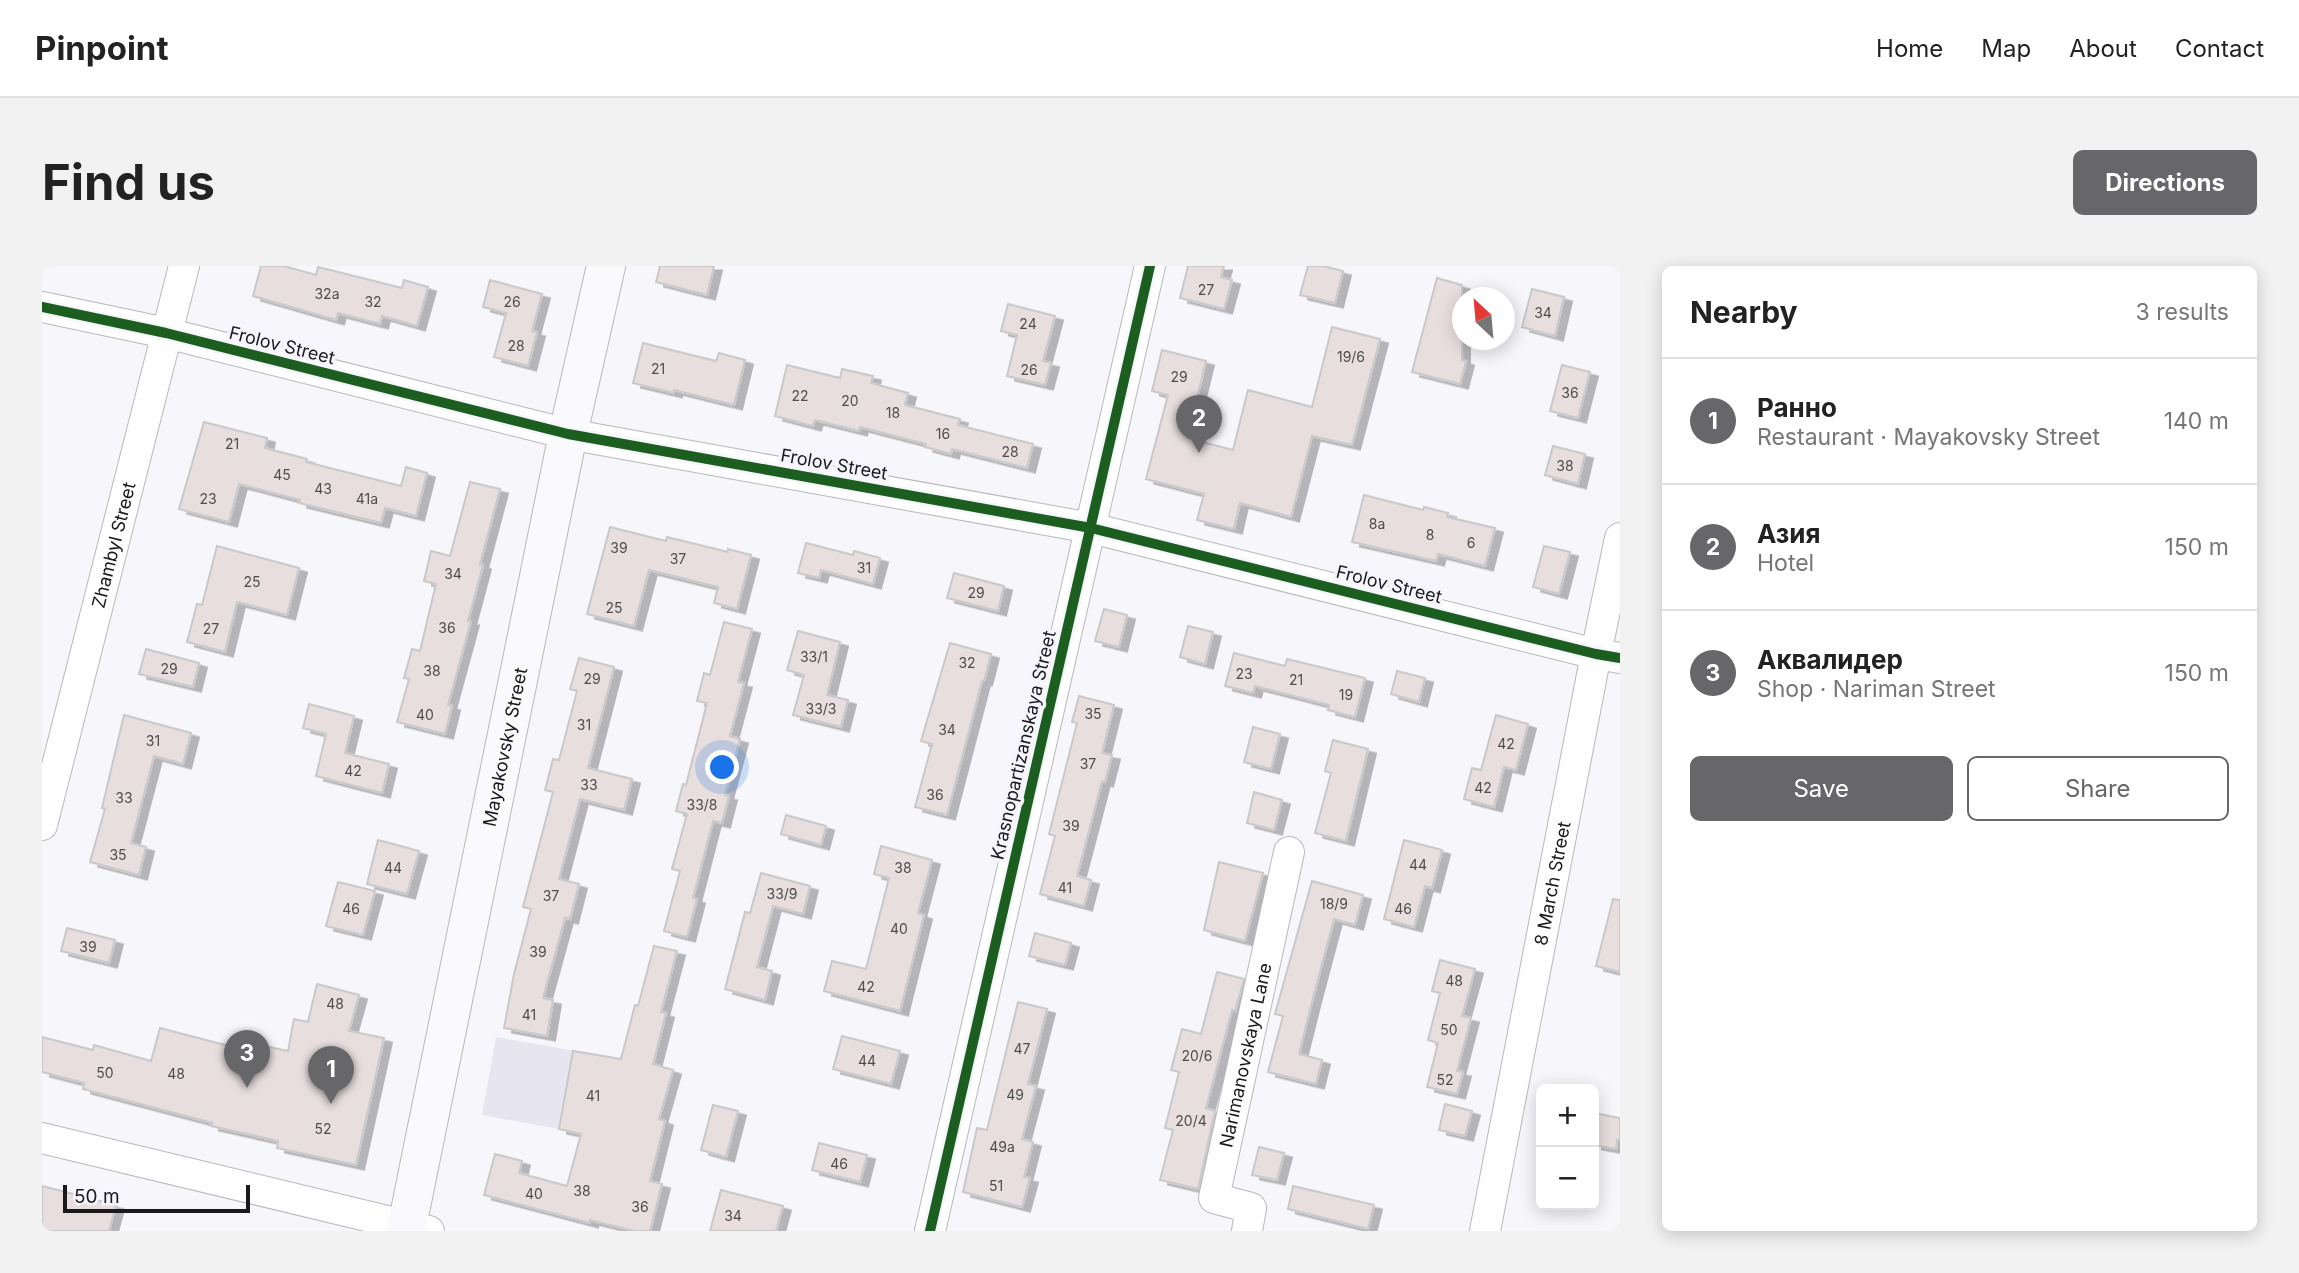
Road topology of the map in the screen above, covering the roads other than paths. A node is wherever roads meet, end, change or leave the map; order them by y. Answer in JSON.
{"nodes":[{"id":1,"x":184,"y":266,"type":"edge"},
{"id":2,"x":606,"y":266,"type":"edge"},
{"id":3,"x":1150,"y":266,"type":"edge"},
{"id":4,"x":42,"y":307,"type":"edge"},
{"id":5,"x":166,"y":333,"type":"junction"},
{"id":6,"x":568,"y":434,"type":"junction"},
{"id":7,"x":1091,"y":528,"type":"junction"},
{"id":8,"x":1620,"y":538,"type":"edge"},
{"id":9,"x":1608,"y":656,"type":"edge"},
{"id":10,"x":42,"y":825,"type":"edge"},
{"id":11,"x":1289,"y":852,"type":"dead end"},
{"id":12,"x":42,"y":1138,"type":"edge"},
{"id":13,"x":414,"y":1229,"type":"edge"},
{"id":14,"x":930,"y":1231,"type":"edge"},
{"id":15,"x":1247,"y":1231,"type":"edge"},
{"id":16,"x":1485,"y":1231,"type":"edge"}],
"edges":[{"from":1,"to":5,"type":"street","name":"Zhambyl Street"},
{"from":2,"to":6,"type":"main road","name":"Mayakovsky Street"},
{"from":3,"to":7,"type":"street","name":"Krasnopartizanskaya Street"},
{"from":4,"to":5,"type":"street","name":"Frolov Street"},
{"from":5,"to":6,"type":"street","name":"Frolov Street"},
{"from":5,"to":10,"type":"street","name":"Zhambyl Street"},
{"from":6,"to":7,"type":"street","name":"Frolov Street"},
{"from":6,"to":13,"type":"main road","name":"Mayakovsky Street"},
{"from":7,"to":9,"type":"street","name":"Frolov Street"},
{"from":7,"to":14,"type":"street","name":"Krasnopartizanskaya Street"},
{"from":8,"to":9,"type":"street","name":"8 March Street"},
{"from":9,"to":16,"type":"street","name":"8 March Street"},
{"from":11,"to":15,"type":"street","name":"Narimanovskaya Lane"},
{"from":12,"to":13,"type":"street"}]}
